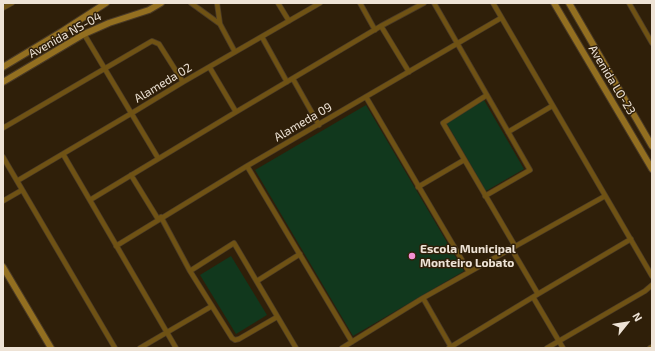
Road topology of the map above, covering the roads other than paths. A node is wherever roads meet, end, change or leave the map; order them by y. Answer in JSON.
{"nodes":[{"id":1,"x":12,"y":3,"type":"edge"},
{"id":2,"x":106,"y":3,"type":"edge"},
{"id":3,"x":161,"y":3,"type":"edge"},
{"id":4,"x":191,"y":3,"type":"edge"},
{"id":5,"x":217,"y":3,"type":"edge"},
{"id":6,"x":278,"y":3,"type":"edge"},
{"id":7,"x":320,"y":3,"type":"edge"},
{"id":8,"x":360,"y":3,"type":"edge"},
{"id":9,"x":424,"y":3,"type":"edge"},
{"id":10,"x":434,"y":3,"type":"edge"},
{"id":11,"x":493,"y":3,"type":"edge"},
{"id":12,"x":554,"y":3,"type":"edge"},
{"id":13,"x":568,"y":3,"type":"edge"},
{"id":14,"x":629,"y":3,"type":"edge"},
{"id":15,"x":3,"y":8,"type":"edge"},
{"id":16,"x":501,"y":18,"type":"junction"},
{"id":17,"x":289,"y":21,"type":"junction"},
{"id":18,"x":220,"y":24,"type":"junction"},
{"id":19,"x":381,"y":26,"type":"junction"},
{"id":20,"x":375,"y":30,"type":"junction"},
{"id":21,"x":84,"y":34,"type":"junction"},
{"id":22,"x":262,"y":37,"type":"junction"},
{"id":23,"x":652,"y":43,"type":"edge"},
{"id":24,"x":458,"y":44,"type":"junction"},
{"id":25,"x":235,"y":52,"type":"junction"},
{"id":26,"x":3,"y":67,"type":"edge"},
{"id":27,"x":104,"y":68,"type":"junction"},
{"id":28,"x":210,"y":68,"type":"junction"},
{"id":29,"x":409,"y":72,"type":"junction"},
{"id":30,"x":293,"y":79,"type":"junction"},
{"id":31,"x":3,"y":82,"type":"edge"},
{"id":32,"x":183,"y":82,"type":"junction"},
{"id":33,"x":287,"y":82,"type":"junction"},
{"id":34,"x":487,"y":96,"type":"junction"},
{"id":35,"x":366,"y":97,"type":"junction"},
{"id":36,"x":552,"y":106,"type":"junction"},
{"id":37,"x":236,"y":112,"type":"junction"},
{"id":38,"x":132,"y":113,"type":"junction"},
{"id":39,"x":319,"y":125,"type":"junction"},
{"id":40,"x":3,"y":128,"type":"edge"},
{"id":41,"x":508,"y":132,"type":"junction"},
{"id":42,"x":652,"y":146,"type":"edge"},
{"id":43,"x":63,"y":154,"type":"junction"},
{"id":44,"x":3,"y":157,"type":"edge"},
{"id":45,"x":158,"y":158,"type":"junction"},
{"id":46,"x":464,"y":160,"type":"junction"},
{"id":47,"x":247,"y":166,"type":"junction"},
{"id":48,"x":652,"y":169,"type":"edge"},
{"id":49,"x":131,"y":175,"type":"junction"},
{"id":50,"x":17,"y":181,"type":"junction"},
{"id":51,"x":418,"y":187,"type":"junction"},
{"id":52,"x":22,"y":190,"type":"junction"},
{"id":53,"x":485,"y":196,"type":"junction"},
{"id":54,"x":605,"y":196,"type":"junction"},
{"id":55,"x":90,"y":200,"type":"junction"},
{"id":56,"x":3,"y":201,"type":"edge"},
{"id":57,"x":159,"y":218,"type":"junction"},
{"id":58,"x":631,"y":239,"type":"junction"},
{"id":59,"x":116,"y":246,"type":"junction"},
{"id":60,"x":513,"y":247,"type":"junction"},
{"id":61,"x":300,"y":254,"type":"junction"},
{"id":62,"x":3,"y":267,"type":"edge"},
{"id":63,"x":190,"y":271,"type":"junction"},
{"id":64,"x":469,"y":272,"type":"junction"},
{"id":65,"x":652,"y":276,"type":"edge"},
{"id":66,"x":257,"y":280,"type":"junction"},
{"id":67,"x":652,"y":285,"type":"edge"},
{"id":68,"x":538,"y":294,"type":"junction"},
{"id":69,"x":533,"y":297,"type":"junction"},
{"id":70,"x":423,"y":298,"type":"junction"},
{"id":71,"x":212,"y":306,"type":"junction"},
{"id":72,"x":277,"y":317,"type":"junction"},
{"id":73,"x":167,"y":332,"type":"junction"},
{"id":74,"x":559,"y":341,"type":"junction"},
{"id":75,"x":352,"y":342,"type":"junction"},
{"id":76,"x":450,"y":347,"type":"edge"},
{"id":77,"x":50,"y":348,"type":"edge"},
{"id":78,"x":115,"y":348,"type":"edge"},
{"id":79,"x":140,"y":348,"type":"edge"},
{"id":80,"x":176,"y":348,"type":"edge"},
{"id":81,"x":296,"y":348,"type":"edge"},
{"id":82,"x":342,"y":348,"type":"edge"},
{"id":83,"x":547,"y":348,"type":"edge"},
{"id":84,"x":563,"y":348,"type":"edge"}],
"edges":[{"from":1,"to":15,"type":"street"},
{"from":2,"to":26,"type":"street","name":"Avenida NS-04"},
{"from":3,"to":21,"type":"street","name":"Avenida NS-04"},
{"from":4,"to":18,"type":"street"},
{"from":5,"to":18,"type":"street"},
{"from":6,"to":17,"type":"street"},
{"from":7,"to":17,"type":"street","name":"Alameda 02"},
{"from":8,"to":20,"type":"street"},
{"from":9,"to":19,"type":"street"},
{"from":10,"to":24,"type":"street"},
{"from":11,"to":16,"type":"street"},
{"from":12,"to":48,"type":"street","name":"Avenida LO-23"},
{"from":13,"to":42,"type":"street","name":"Avenida LO-23"},
{"from":14,"to":23,"type":"street"},
{"from":16,"to":24,"type":"street","name":"Alameda 09"},
{"from":16,"to":36,"type":"street"},
{"from":17,"to":22,"type":"street","name":"Alameda 02"},
{"from":18,"to":25,"type":"street"},
{"from":19,"to":20,"type":"street"},
{"from":19,"to":29,"type":"street"},
{"from":20,"to":30,"type":"street"},
{"from":21,"to":27,"type":"street"},
{"from":21,"to":31,"type":"street","name":"Avenida NS-04"},
{"from":22,"to":25,"type":"street","name":"Alameda 02"},
{"from":22,"to":33,"type":"street"},
{"from":24,"to":29,"type":"street","name":"Alameda 09"},
{"from":24,"to":34,"type":"street"},
{"from":25,"to":28,"type":"street","name":"Alameda 02"},
{"from":27,"to":32,"type":"street"},
{"from":27,"to":38,"type":"street"},
{"from":27,"to":40,"type":"street"},
{"from":28,"to":32,"type":"street","name":"Alameda 02"},
{"from":28,"to":37,"type":"street"},
{"from":29,"to":35,"type":"street","name":"Alameda 09"},
{"from":30,"to":33,"type":"street"},
{"from":30,"to":39,"type":"street"},
{"from":32,"to":38,"type":"street","name":"Alameda 02"},
{"from":33,"to":37,"type":"street"},
{"from":34,"to":41,"type":"street"},
{"from":34,"to":46,"type":"street"},
{"from":35,"to":39,"type":"street","name":"Alameda 09"},
{"from":35,"to":51,"type":"street"},
{"from":36,"to":41,"type":"street"},
{"from":36,"to":54,"type":"street"},
{"from":37,"to":45,"type":"street"},
{"from":38,"to":43,"type":"street","name":"Alameda 02"},
{"from":38,"to":45,"type":"street"},
{"from":39,"to":47,"type":"street","name":"Alameda 09"},
{"from":41,"to":53,"type":"street"},
{"from":43,"to":50,"type":"street","name":"Alameda 02"},
{"from":43,"to":55,"type":"street"},
{"from":44,"to":50,"type":"street"},
{"from":45,"to":49,"type":"street"},
{"from":46,"to":51,"type":"street"},
{"from":46,"to":53,"type":"street"},
{"from":47,"to":57,"type":"street","name":"Alameda 09"},
{"from":47,"to":61,"type":"street"},
{"from":49,"to":55,"type":"street"},
{"from":49,"to":57,"type":"street"},
{"from":50,"to":52,"type":"street"},
{"from":51,"to":64,"type":"street"},
{"from":52,"to":56,"type":"street"},
{"from":52,"to":78,"type":"street"},
{"from":53,"to":60,"type":"street"},
{"from":54,"to":58,"type":"street"},
{"from":54,"to":60,"type":"street"},
{"from":55,"to":59,"type":"street"},
{"from":57,"to":59,"type":"street","name":"Alameda 09"},
{"from":57,"to":63,"type":"street"},
{"from":58,"to":65,"type":"street"},
{"from":58,"to":68,"type":"street"},
{"from":59,"to":73,"type":"street"},
{"from":60,"to":64,"type":"street"},
{"from":60,"to":68,"type":"street"},
{"from":61,"to":66,"type":"street"},
{"from":61,"to":75,"type":"street"},
{"from":62,"to":77,"type":"street"},
{"from":63,"to":66,"type":"street"},
{"from":63,"to":71,"type":"street"},
{"from":64,"to":70,"type":"street"},
{"from":66,"to":72,"type":"street"},
{"from":67,"to":74,"type":"street"},
{"from":68,"to":69,"type":"street"},
{"from":69,"to":74,"type":"street"},
{"from":69,"to":76,"type":"street"},
{"from":70,"to":75,"type":"street"},
{"from":70,"to":76,"type":"street"},
{"from":71,"to":72,"type":"street"},
{"from":71,"to":73,"type":"street"},
{"from":72,"to":81,"type":"street"},
{"from":73,"to":79,"type":"street"},
{"from":73,"to":80,"type":"street"},
{"from":74,"to":83,"type":"street"},
{"from":74,"to":84,"type":"street"},
{"from":75,"to":82,"type":"street"}]}
